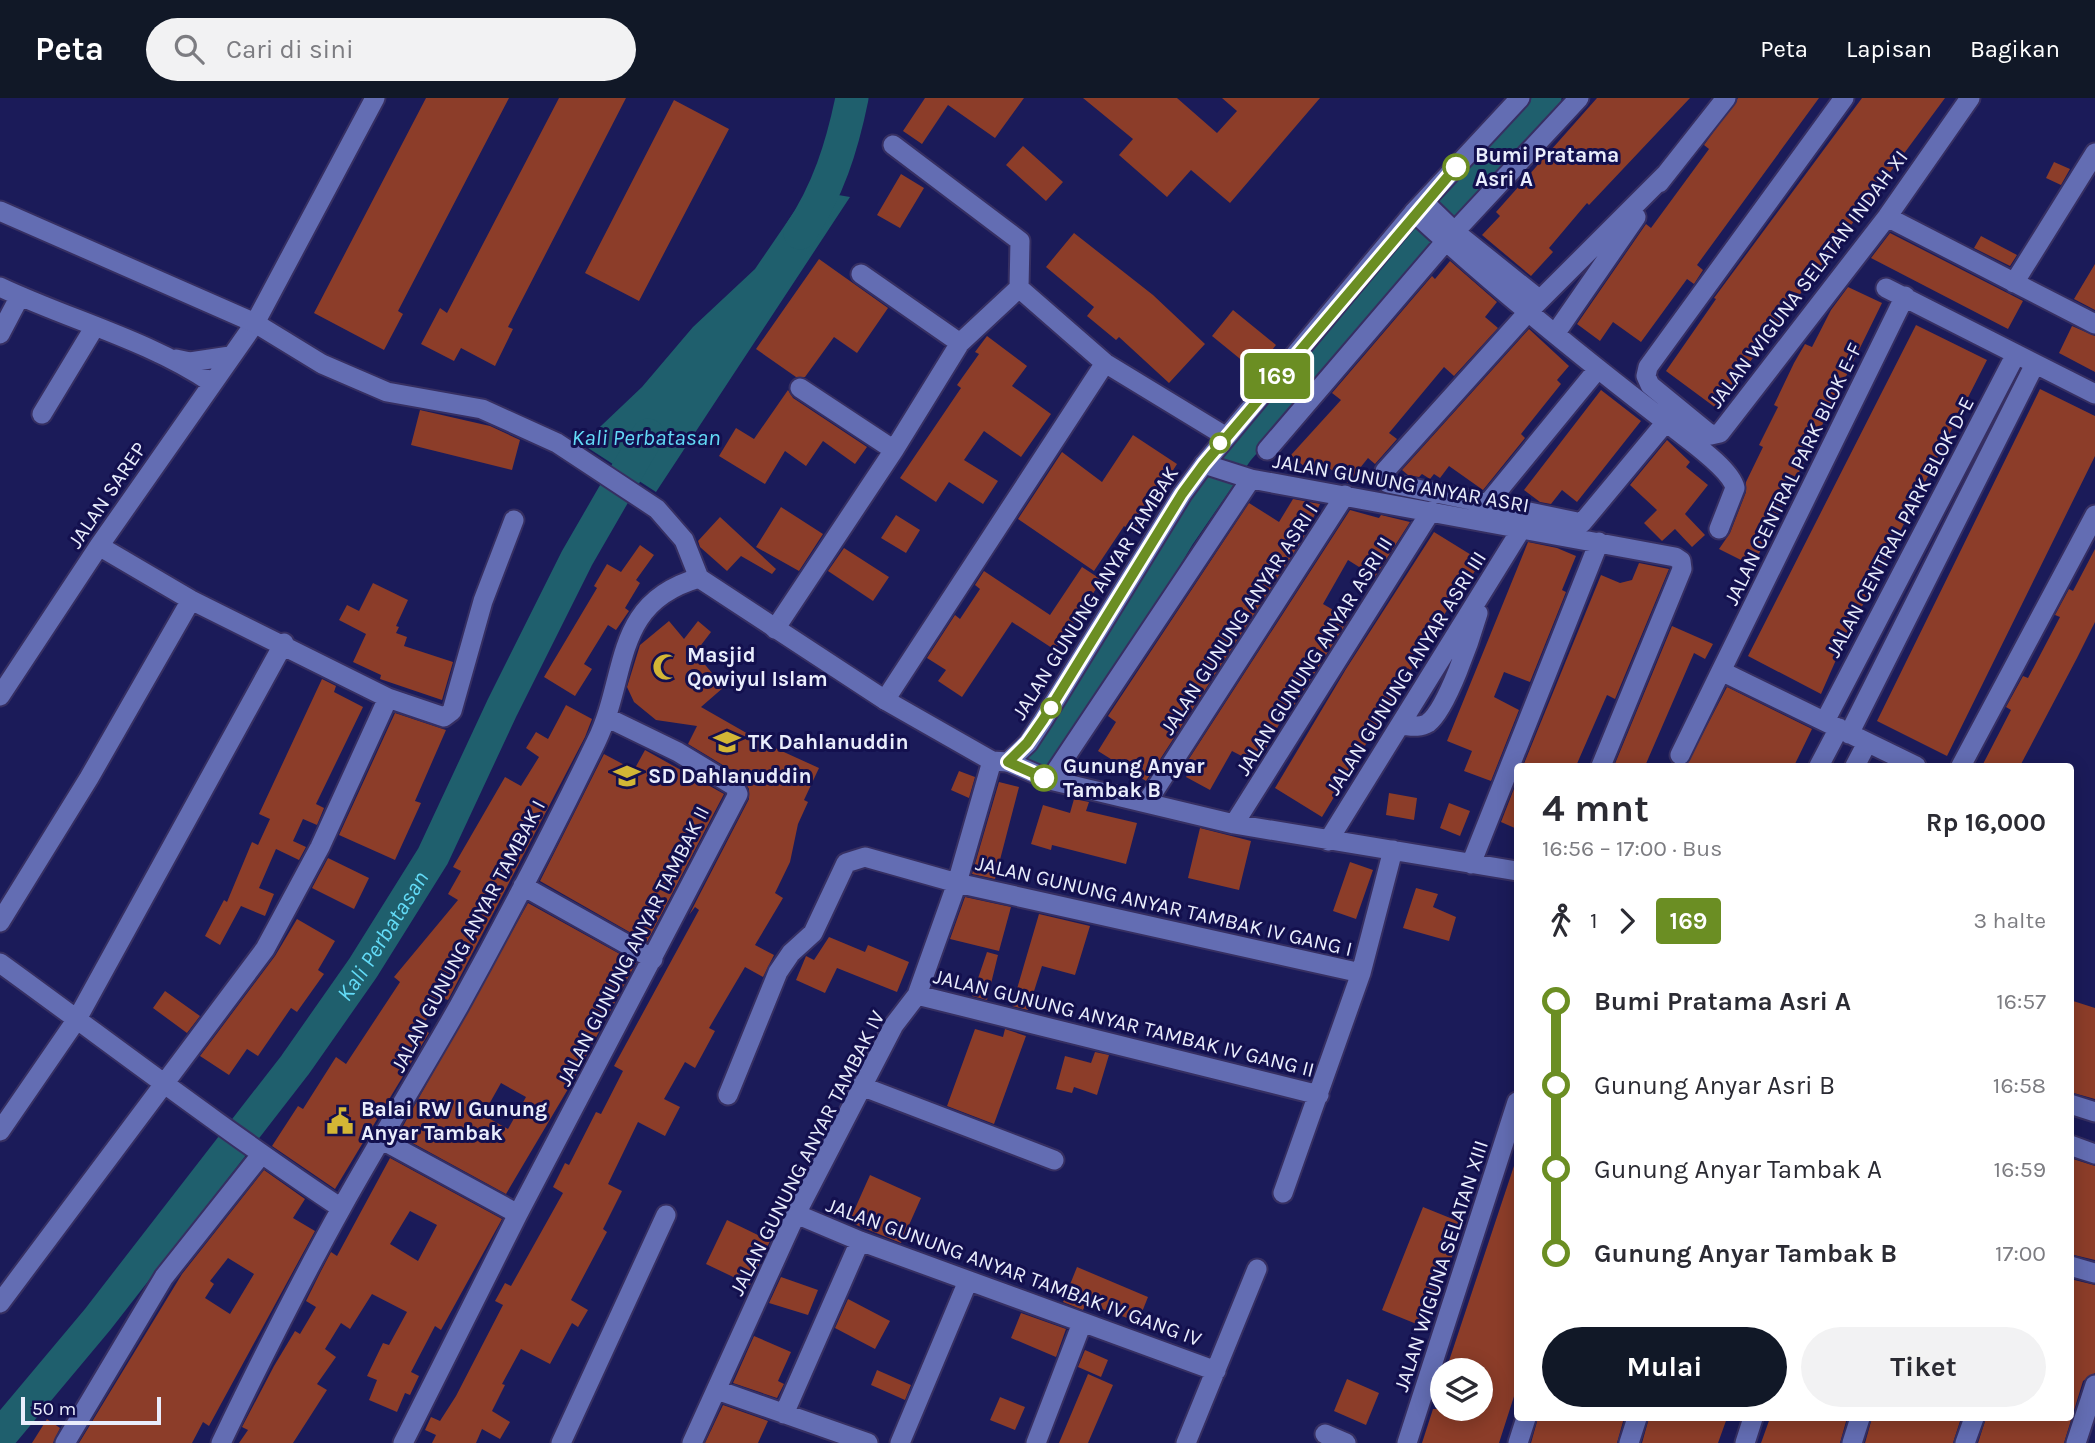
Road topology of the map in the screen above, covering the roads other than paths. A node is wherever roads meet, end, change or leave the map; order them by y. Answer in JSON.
{"nodes":[{"id":1,"x":375,"y":98,"type":"edge"},
{"id":2,"x":1520,"y":98,"type":"edge"},
{"id":3,"x":1579,"y":98,"type":"edge"},
{"id":4,"x":1726,"y":98,"type":"edge"},
{"id":5,"x":1844,"y":98,"type":"edge"},
{"id":6,"x":1970,"y":98,"type":"edge"},
{"id":7,"x":893,"y":145,"type":"dead end"},
{"id":8,"x":2095,"y":153,"type":"edge"},
{"id":9,"x":1666,"y":174,"type":"junction"},
{"id":10,"x":0,"y":211,"type":"edge"},
{"id":11,"x":1887,"y":217,"type":"junction"},
{"id":12,"x":1435,"y":222,"type":"junction"},
{"id":13,"x":861,"y":274,"type":"dead end"},
{"id":14,"x":2014,"y":283,"type":"junction"},
{"id":15,"x":0,"y":287,"type":"edge"},
{"id":16,"x":1019,"y":288,"type":"junction"},
{"id":17,"x":1886,"y":288,"type":"dead end"},
{"id":18,"x":20,"y":296,"type":"junction"},
{"id":19,"x":1905,"y":296,"type":"junction"},
{"id":20,"x":1535,"y":305,"type":"junction"},
{"id":21,"x":255,"y":323,"type":"junction"},
{"id":22,"x":2095,"y":324,"type":"edge"},
{"id":23,"x":94,"y":328,"type":"junction"},
{"id":24,"x":0,"y":334,"type":"edge"},
{"id":25,"x":1555,"y":334,"type":"junction"},
{"id":26,"x":960,"y":343,"type":"junction"},
{"id":27,"x":2016,"y":354,"type":"junction"},
{"id":28,"x":224,"y":358,"type":"junction"},
{"id":29,"x":183,"y":360,"type":"junction"},
{"id":30,"x":1105,"y":363,"type":"junction"},
{"id":31,"x":2035,"y":364,"type":"junction"},
{"id":32,"x":1597,"y":370,"type":"junction"},
{"id":33,"x":212,"y":383,"type":"junction"},
{"id":34,"x":800,"y":388,"type":"dead end"},
{"id":35,"x":2095,"y":394,"type":"edge"},
{"id":36,"x":42,"y":414,"type":"dead end"},
{"id":37,"x":1666,"y":422,"type":"junction"},
{"id":38,"x":1226,"y":436,"type":"junction"},
{"id":39,"x":894,"y":450,"type":"junction"},
{"id":40,"x":1267,"y":450,"type":"dead end"},
{"id":41,"x":1212,"y":467,"type":"junction"},
{"id":42,"x":1248,"y":478,"type":"junction"},
{"id":43,"x":1345,"y":495,"type":"junction"},
{"id":44,"x":1488,"y":503,"type":"junction"},
{"id":45,"x":1431,"y":511,"type":"junction"},
{"id":46,"x":2095,"y":515,"type":"edge"},
{"id":47,"x":514,"y":520,"type":"dead end"},
{"id":48,"x":1522,"y":528,"type":"junction"},
{"id":49,"x":1718,"y":528,"type":"dead end"},
{"id":50,"x":1598,"y":542,"type":"junction"},
{"id":51,"x":99,"y":547,"type":"junction"},
{"id":52,"x":699,"y":578,"type":"junction"},
{"id":53,"x":191,"y":600,"type":"junction"},
{"id":54,"x":775,"y":629,"type":"junction"},
{"id":55,"x":284,"y":643,"type":"junction"},
{"id":56,"x":1721,"y":671,"type":"junction"},
{"id":57,"x":0,"y":696,"type":"edge"},
{"id":58,"x":388,"y":698,"type":"junction"},
{"id":59,"x":885,"y":700,"type":"junction"},
{"id":60,"x":608,"y":718,"type":"junction"},
{"id":61,"x":1837,"y":728,"type":"junction"},
{"id":62,"x":1867,"y":743,"type":"junction"},
{"id":63,"x":1679,"y":755,"type":"dead end"},
{"id":64,"x":1000,"y":761,"type":"junction"},
{"id":65,"x":1602,"y":763,"type":"edge"},
{"id":66,"x":1820,"y":763,"type":"edge"},
{"id":67,"x":1857,"y":763,"type":"edge"},
{"id":68,"x":1910,"y":763,"type":"edge"},
{"id":69,"x":1963,"y":763,"type":"edge"},
{"id":70,"x":1050,"y":780,"type":"junction"},
{"id":71,"x":1147,"y":802,"type":"junction"},
{"id":72,"x":1234,"y":824,"type":"junction"},
{"id":73,"x":1328,"y":841,"type":"junction"},
{"id":74,"x":1393,"y":850,"type":"junction"},
{"id":75,"x":1471,"y":864,"type":"junction"},
{"id":76,"x":1514,"y":871,"type":"edge"},
{"id":77,"x":957,"y":883,"type":"junction"},
{"id":78,"x":523,"y":886,"type":"junction"},
{"id":79,"x":0,"y":922,"type":"edge"},
{"id":80,"x":653,"y":959,"type":"junction"},
{"id":81,"x":0,"y":962,"type":"edge"},
{"id":82,"x":1361,"y":973,"type":"junction"},
{"id":83,"x":917,"y":995,"type":"junction"},
{"id":84,"x":77,"y":1019,"type":"junction"},
{"id":85,"x":167,"y":1083,"type":"junction"},
{"id":86,"x":861,"y":1086,"type":"junction"},
{"id":87,"x":728,"y":1095,"type":"dead end"},
{"id":88,"x":1319,"y":1095,"type":"junction"},
{"id":89,"x":2074,"y":1105,"type":"edge"},
{"id":90,"x":1514,"y":1111,"type":"edge"},
{"id":91,"x":2095,"y":1112,"type":"edge"},
{"id":92,"x":0,"y":1131,"type":"edge"},
{"id":93,"x":382,"y":1140,"type":"junction"},
{"id":94,"x":2074,"y":1146,"type":"edge"},
{"id":95,"x":258,"y":1152,"type":"junction"},
{"id":96,"x":2095,"y":1154,"type":"edge"},
{"id":97,"x":1055,"y":1160,"type":"dead end"},
{"id":98,"x":1283,"y":1193,"type":"dead end"},
{"id":99,"x":341,"y":1208,"type":"junction"},
{"id":100,"x":518,"y":1214,"type":"junction"},
{"id":101,"x":796,"y":1214,"type":"junction"},
{"id":102,"x":667,"y":1215,"type":"dead end"},
{"id":103,"x":860,"y":1241,"type":"junction"},
{"id":104,"x":2074,"y":1267,"type":"edge"},
{"id":105,"x":1257,"y":1269,"type":"dead end"},
{"id":106,"x":2095,"y":1273,"type":"edge"},
{"id":107,"x":968,"y":1281,"type":"junction"},
{"id":108,"x":0,"y":1303,"type":"edge"},
{"id":109,"x":1082,"y":1323,"type":"junction"},
{"id":110,"x":1216,"y":1371,"type":"junction"},
{"id":111,"x":2095,"y":1385,"type":"edge"},
{"id":112,"x":717,"y":1391,"type":"junction"},
{"id":113,"x":783,"y":1415,"type":"junction"},
{"id":114,"x":1525,"y":1421,"type":"edge"},
{"id":115,"x":1636,"y":1421,"type":"edge"},
{"id":116,"x":1752,"y":1421,"type":"edge"},
{"id":117,"x":1859,"y":1421,"type":"edge"},
{"id":118,"x":1972,"y":1421,"type":"edge"},
{"id":119,"x":1325,"y":1433,"type":"dead end"},
{"id":120,"x":65,"y":1443,"type":"edge"},
{"id":121,"x":221,"y":1443,"type":"edge"},
{"id":122,"x":403,"y":1443,"type":"edge"},
{"id":123,"x":561,"y":1443,"type":"edge"},
{"id":124,"x":692,"y":1443,"type":"edge"},
{"id":125,"x":868,"y":1443,"type":"edge"},
{"id":126,"x":900,"y":1443,"type":"edge"},
{"id":127,"x":1036,"y":1443,"type":"edge"},
{"id":128,"x":1186,"y":1443,"type":"edge"},
{"id":129,"x":1346,"y":1443,"type":"edge"},
{"id":130,"x":1407,"y":1443,"type":"edge"},
{"id":131,"x":1518,"y":1443,"type":"edge"},
{"id":132,"x":1629,"y":1443,"type":"edge"},
{"id":133,"x":1745,"y":1443,"type":"edge"},
{"id":134,"x":1852,"y":1443,"type":"edge"},
{"id":135,"x":1965,"y":1443,"type":"edge"},
{"id":136,"x":2076,"y":1443,"type":"edge"}],
"edges":[{"from":1,"to":21,"type":"street","name":"JALAN SAREP"},
{"from":2,"to":12,"type":"street","name":"JALAN GUNUNG ANYAR TAMBAK"},
{"from":3,"to":12,"type":"street"},
{"from":4,"to":9,"type":"street"},
{"from":5,"to":11,"type":"street","name":"JALAN WIGUNA SELATAN INDAH XI"},
{"from":6,"to":11,"type":"street","name":"JALAN WIGUNA SELATAN INDAH XI"},
{"from":7,"to":16,"type":"street"},
{"from":8,"to":14,"type":"street"},
{"from":9,"to":20,"type":"street"},
{"from":9,"to":25,"type":"street"},
{"from":10,"to":21,"type":"street"},
{"from":11,"to":14,"type":"street"},
{"from":12,"to":20,"type":"street"},
{"from":12,"to":38,"type":"street","name":"JALAN GUNUNG ANYAR TAMBAK"},
{"from":12,"to":40,"type":"street"},
{"from":13,"to":26,"type":"street"},
{"from":14,"to":22,"type":"street"},
{"from":15,"to":18,"type":"street"},
{"from":16,"to":26,"type":"street"},
{"from":16,"to":30,"type":"street"},
{"from":17,"to":19,"type":"street"},
{"from":18,"to":23,"type":"street"},
{"from":18,"to":24,"type":"street"},
{"from":19,"to":27,"type":"street"},
{"from":19,"to":56,"type":"street","name":"JALAN CENTRAL PARK BLOK E-F"},
{"from":20,"to":25,"type":"street"},
{"from":20,"to":44,"type":"street"},
{"from":21,"to":28,"type":"street","name":"JALAN SAREP"},
{"from":21,"to":52,"type":"street"},
{"from":23,"to":29,"type":"street"},
{"from":23,"to":36,"type":"street"},
{"from":25,"to":32,"type":"street"},
{"from":26,"to":39,"type":"street"},
{"from":27,"to":31,"type":"street"},
{"from":27,"to":61,"type":"street","name":"JALAN CENTRAL PARK BLOK D-E"},
{"from":28,"to":29,"type":"street"},
{"from":28,"to":33,"type":"street","name":"JALAN SAREP"},
{"from":29,"to":33,"type":"street"},
{"from":30,"to":38,"type":"street"},
{"from":30,"to":59,"type":"street"},
{"from":31,"to":35,"type":"street"},
{"from":31,"to":61,"type":"street"},
{"from":32,"to":37,"type":"street"},
{"from":32,"to":44,"type":"street"},
{"from":33,"to":51,"type":"street","name":"JALAN SAREP"},
{"from":34,"to":39,"type":"street"},
{"from":37,"to":44,"type":"street"},
{"from":37,"to":49,"type":"street"},
{"from":38,"to":41,"type":"street","name":"JALAN GUNUNG ANYAR TAMBAK"},
{"from":39,"to":54,"type":"street"},
{"from":41,"to":42,"type":"street","name":"JALAN GUNUNG ANYAR ASRI"},
{"from":41,"to":64,"type":"street","name":"JALAN GUNUNG ANYAR TAMBAK"},
{"from":42,"to":43,"type":"street","name":"JALAN GUNUNG ANYAR ASRI"},
{"from":42,"to":70,"type":"street","name":"JALAN GUNUNG ANYAR ASRI"},
{"from":43,"to":45,"type":"street","name":"JALAN GUNUNG ANYAR ASRI"},
{"from":43,"to":71,"type":"street","name":"JALAN GUNUNG ANYAR ASRI I"},
{"from":45,"to":48,"type":"street","name":"JALAN GUNUNG ANYAR ASRI"},
{"from":45,"to":72,"type":"street","name":"JALAN GUNUNG ANYAR ASRI II"},
{"from":46,"to":69,"type":"street"},
{"from":47,"to":58,"type":"street"},
{"from":48,"to":50,"type":"street","name":"JALAN GUNUNG ANYAR ASRI"},
{"from":48,"to":73,"type":"street","name":"JALAN GUNUNG ANYAR ASRI III"},
{"from":50,"to":65,"type":"street","name":"JALAN GUNUNG ANYAR ASRI"},
{"from":50,"to":75,"type":"street"},
{"from":51,"to":53,"type":"street"},
{"from":51,"to":57,"type":"street","name":"JALAN SAREP"},
{"from":52,"to":54,"type":"street"},
{"from":52,"to":60,"type":"street","name":"JALAN GUNUNG ANYAR TAMBAK I"},
{"from":53,"to":55,"type":"street"},
{"from":53,"to":79,"type":"street"},
{"from":54,"to":59,"type":"street"},
{"from":55,"to":58,"type":"street"},
{"from":55,"to":84,"type":"street"},
{"from":56,"to":61,"type":"street"},
{"from":56,"to":63,"type":"street","name":"JALAN CENTRAL PARK BLOK E-F"},
{"from":58,"to":85,"type":"street"},
{"from":59,"to":64,"type":"street"},
{"from":60,"to":78,"type":"street","name":"JALAN GUNUNG ANYAR TAMBAK I"},
{"from":60,"to":80,"type":"street","name":"JALAN GUNUNG ANYAR TAMBAK II"},
{"from":61,"to":62,"type":"street"},
{"from":61,"to":66,"type":"street"},
{"from":62,"to":67,"type":"street"},
{"from":62,"to":68,"type":"street"},
{"from":64,"to":70,"type":"street"},
{"from":64,"to":77,"type":"street","name":"JALAN GUNUNG ANYAR TAMBAK IV"},
{"from":70,"to":71,"type":"street"},
{"from":71,"to":72,"type":"street"},
{"from":72,"to":73,"type":"street"},
{"from":73,"to":74,"type":"street"},
{"from":74,"to":75,"type":"street"},
{"from":74,"to":82,"type":"street"},
{"from":75,"to":76,"type":"street"},
{"from":77,"to":82,"type":"street","name":"JALAN GUNUNG ANYAR TAMBAK IV GANG I"},
{"from":77,"to":83,"type":"street","name":"JALAN GUNUNG ANYAR TAMBAK IV"},
{"from":77,"to":87,"type":"street","name":"JALAN GUNUNG ANYAR TAMBAK IV GANG I"},
{"from":78,"to":80,"type":"street"},
{"from":78,"to":93,"type":"street","name":"JALAN GUNUNG ANYAR TAMBAK I"},
{"from":80,"to":100,"type":"street","name":"JALAN GUNUNG ANYAR TAMBAK II"},
{"from":81,"to":84,"type":"street"},
{"from":82,"to":88,"type":"street"},
{"from":83,"to":86,"type":"street","name":"JALAN GUNUNG ANYAR TAMBAK IV"},
{"from":83,"to":88,"type":"street","name":"JALAN GUNUNG ANYAR TAMBAK IV GANG II"},
{"from":84,"to":85,"type":"street"},
{"from":84,"to":92,"type":"street"},
{"from":85,"to":95,"type":"street"},
{"from":85,"to":108,"type":"street"},
{"from":86,"to":97,"type":"street"},
{"from":86,"to":101,"type":"street","name":"JALAN GUNUNG ANYAR TAMBAK IV"},
{"from":88,"to":98,"type":"street"},
{"from":89,"to":91,"type":"street"},
{"from":90,"to":130,"type":"street","name":"JALAN WIGUNA SELATAN XIII"},
{"from":93,"to":99,"type":"street","name":"JALAN GUNUNG ANYAR TAMBAK I"},
{"from":93,"to":100,"type":"street"},
{"from":94,"to":96,"type":"street"},
{"from":95,"to":99,"type":"street"},
{"from":95,"to":120,"type":"street"},
{"from":99,"to":121,"type":"street","name":"JALAN GUNUNG ANYAR TAMBAK I"},
{"from":100,"to":122,"type":"street","name":"JALAN GUNUNG ANYAR TAMBAK II"},
{"from":101,"to":103,"type":"street","name":"JALAN GUNUNG ANYAR TAMBAK IV GANG IV"},
{"from":101,"to":112,"type":"street","name":"JALAN GUNUNG ANYAR TAMBAK IV"},
{"from":102,"to":123,"type":"street"},
{"from":103,"to":107,"type":"street","name":"JALAN GUNUNG ANYAR TAMBAK IV GANG IV"},
{"from":103,"to":113,"type":"street"},
{"from":104,"to":106,"type":"street"},
{"from":105,"to":110,"type":"street"},
{"from":107,"to":109,"type":"street","name":"JALAN GUNUNG ANYAR TAMBAK IV GANG IV"},
{"from":107,"to":126,"type":"street"},
{"from":109,"to":110,"type":"street","name":"JALAN GUNUNG ANYAR TAMBAK IV GANG IV"},
{"from":109,"to":127,"type":"street"},
{"from":110,"to":128,"type":"street"},
{"from":111,"to":136,"type":"street"},
{"from":112,"to":113,"type":"street"},
{"from":112,"to":124,"type":"street","name":"JALAN GUNUNG ANYAR TAMBAK IV"},
{"from":113,"to":125,"type":"street"},
{"from":114,"to":131,"type":"street"},
{"from":115,"to":132,"type":"street"},
{"from":116,"to":133,"type":"street"},
{"from":117,"to":134,"type":"street"},
{"from":118,"to":135,"type":"street"},
{"from":119,"to":129,"type":"street"}]}
